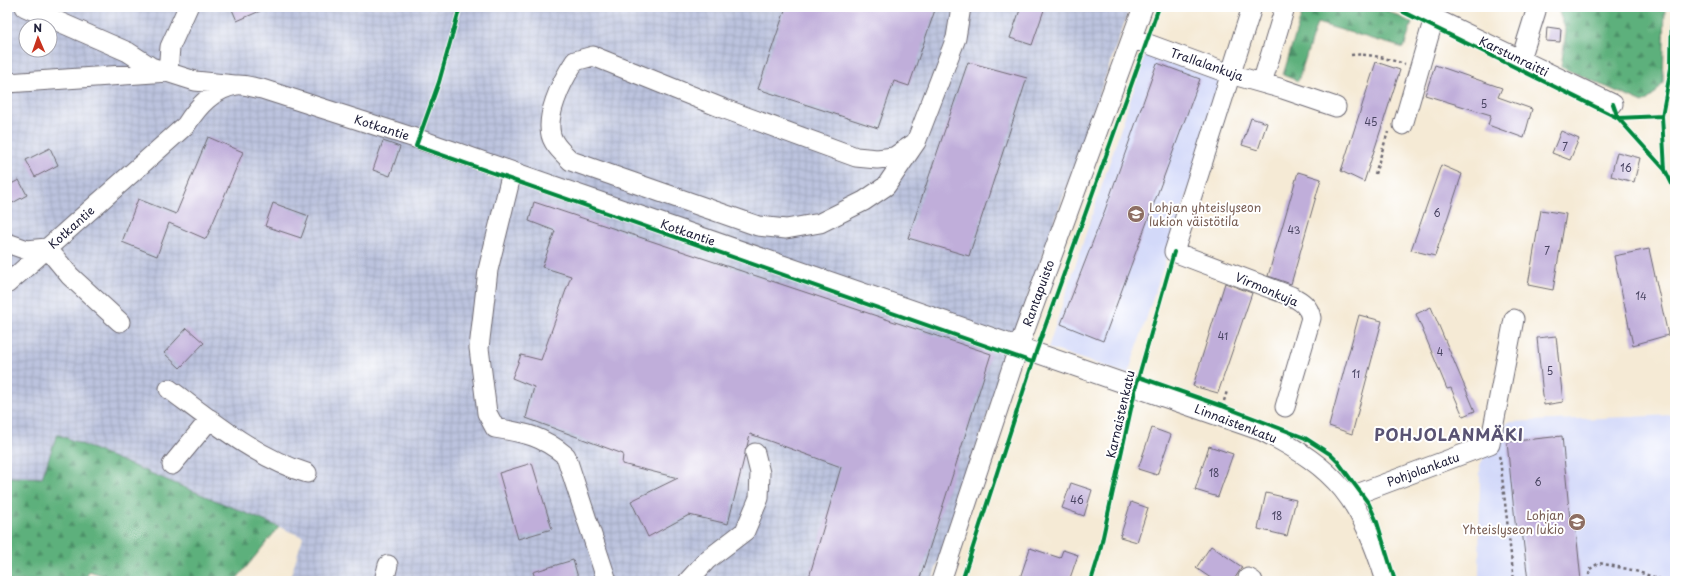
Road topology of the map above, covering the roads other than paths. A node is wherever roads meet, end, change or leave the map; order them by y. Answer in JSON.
{"nodes":[{"id":1,"x":25,"y":7,"type":"edge"},
{"id":2,"x":188,"y":7,"type":"edge"},
{"id":3,"x":961,"y":7,"type":"edge"},
{"id":4,"x":1143,"y":7,"type":"edge"},
{"id":5,"x":1252,"y":7,"type":"edge"},
{"id":6,"x":1285,"y":7,"type":"edge"},
{"id":7,"x":1416,"y":7,"type":"edge"},
{"id":8,"x":1536,"y":8,"type":"edge"},
{"id":9,"x":1434,"y":18,"type":"junction"},
{"id":10,"x":1132,"y":38,"type":"junction"},
{"id":11,"x":1521,"y":59,"type":"junction"},
{"id":12,"x":168,"y":72,"type":"junction"},
{"id":13,"x":1230,"y":74,"type":"junction"},
{"id":14,"x":7,"y":83,"type":"edge"},
{"id":15,"x":1262,"y":83,"type":"junction"},
{"id":16,"x":238,"y":85,"type":"junction"},
{"id":17,"x":1613,"y":104,"type":"dead end"},
{"id":18,"x":1336,"y":107,"type":"dead end"},
{"id":19,"x":1403,"y":125,"type":"dead end"},
{"id":20,"x":916,"y":142,"type":"junction"},
{"id":21,"x":512,"y":172,"type":"junction"},
{"id":22,"x":7,"y":243,"type":"edge"},
{"id":23,"x":47,"y":248,"type":"junction"},
{"id":24,"x":7,"y":284,"type":"edge"},
{"id":25,"x":1514,"y":319,"type":"dead end"},
{"id":26,"x":120,"y":322,"type":"dead end"},
{"id":27,"x":1019,"y":346,"type":"junction"},
{"id":28,"x":169,"y":389,"type":"dead end"},
{"id":29,"x":1285,"y":407,"type":"dead end"},
{"id":30,"x":210,"y":419,"type":"junction"},
{"id":31,"x":755,"y":453,"type":"dead end"},
{"id":32,"x":172,"y":465,"type":"dead end"},
{"id":33,"x":308,"y":473,"type":"dead end"},
{"id":34,"x":1349,"y":497,"type":"junction"},
{"id":35,"x":607,"y":581,"type":"edge"},
{"id":36,"x":688,"y":581,"type":"edge"},
{"id":37,"x":941,"y":581,"type":"edge"},
{"id":38,"x":1386,"y":581,"type":"edge"}],
"edges":[{"from":1,"to":12,"type":"street"},
{"from":2,"to":12,"type":"street"},
{"from":3,"to":20,"type":"street"},
{"from":4,"to":10,"type":"street","name":"Rantapuisto"},
{"from":5,"to":13,"type":"street"},
{"from":6,"to":15,"type":"street"},
{"from":7,"to":9,"type":"street","name":"Karstunraitti"},
{"from":8,"to":11,"type":"street"},
{"from":9,"to":11,"type":"street","name":"Karstunraitti"},
{"from":9,"to":19,"type":"street"},
{"from":10,"to":13,"type":"street","name":"Trallalankuja"},
{"from":10,"to":27,"type":"street","name":"Rantapuisto"},
{"from":11,"to":17,"type":"street","name":"Karstunraitti"},
{"from":12,"to":14,"type":"street"},
{"from":12,"to":16,"type":"street"},
{"from":13,"to":15,"type":"street","name":"Trallalankuja"},
{"from":13,"to":29,"type":"street","name":"Virmonkuja"},
{"from":15,"to":18,"type":"street","name":"Trallalankuja"},
{"from":16,"to":21,"type":"street","name":"Kotkantie"},
{"from":16,"to":23,"type":"street","name":"Kotkantie"},
{"from":20,"to":20,"type":"street"},
{"from":21,"to":27,"type":"street","name":"Kotkantie"},
{"from":21,"to":35,"type":"street"},
{"from":22,"to":23,"type":"street"},
{"from":23,"to":24,"type":"street","name":"Kotkantie"},
{"from":23,"to":26,"type":"street"},
{"from":25,"to":34,"type":"street","name":"Pohjolankatu"},
{"from":27,"to":34,"type":"street","name":"Linnaistenkatu"},
{"from":27,"to":37,"type":"street","name":"Rantapuisto"},
{"from":28,"to":30,"type":"street"},
{"from":30,"to":32,"type":"street"},
{"from":30,"to":33,"type":"street"},
{"from":31,"to":36,"type":"street"},
{"from":34,"to":38,"type":"street","name":"Linnaistenkatu"}]}
